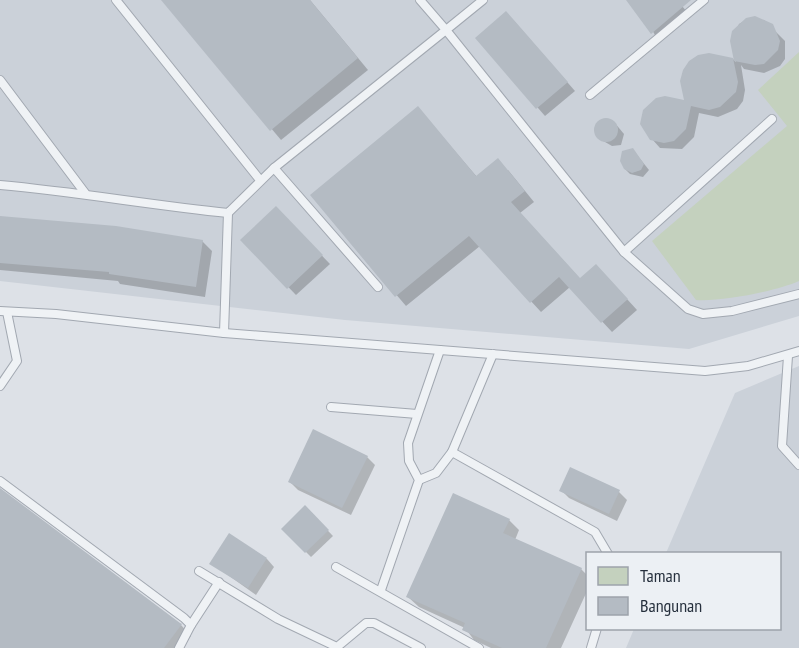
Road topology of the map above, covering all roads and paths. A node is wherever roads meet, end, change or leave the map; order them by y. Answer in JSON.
{"nodes":[{"id":1,"x":116,"y":0,"type":"edge"},
{"id":2,"x":420,"y":0,"type":"edge"},
{"id":3,"x":483,"y":0,"type":"edge"},
{"id":4,"x":704,"y":0,"type":"edge"},
{"id":5,"x":446,"y":30,"type":"junction"},
{"id":6,"x":0,"y":80,"type":"edge"},
{"id":7,"x":590,"y":95,"type":"dead end"},
{"id":8,"x":772,"y":119,"type":"dead end"},
{"id":9,"x":274,"y":168,"type":"junction"},
{"id":10,"x":260,"y":180,"type":"junction"},
{"id":11,"x":0,"y":185,"type":"edge"},
{"id":12,"x":85,"y":193,"type":"junction"},
{"id":13,"x":228,"y":213,"type":"junction"},
{"id":14,"x":624,"y":252,"type":"junction"},
{"id":15,"x":378,"y":287,"type":"dead end"},
{"id":16,"x":799,"y":294,"type":"edge"},
{"id":17,"x":4,"y":311,"type":"edge"},
{"id":18,"x":224,"y":333,"type":"junction"},
{"id":19,"x":440,"y":350,"type":"junction"},
{"id":20,"x":799,"y":351,"type":"edge"},
{"id":21,"x":492,"y":354,"type":"junction"},
{"id":22,"x":788,"y":356,"type":"junction"},
{"id":23,"x":0,"y":386,"type":"edge"},
{"id":24,"x":331,"y":407,"type":"dead end"},
{"id":25,"x":417,"y":414,"type":"junction"},
{"id":26,"x":452,"y":452,"type":"junction"},
{"id":27,"x":799,"y":465,"type":"edge"},
{"id":28,"x":418,"y":480,"type":"junction"},
{"id":29,"x":0,"y":481,"type":"edge"},
{"id":30,"x":607,"y":552,"type":"edge"},
{"id":31,"x":336,"y":567,"type":"dead end"},
{"id":32,"x":199,"y":571,"type":"dead end"},
{"id":33,"x":219,"y":582,"type":"junction"},
{"id":34,"x":381,"y":590,"type":"junction"},
{"id":35,"x":191,"y":625,"type":"junction"},
{"id":36,"x":596,"y":630,"type":"edge"},
{"id":37,"x":179,"y":648,"type":"edge"},
{"id":38,"x":421,"y":648,"type":"edge"},
{"id":39,"x":479,"y":648,"type":"edge"},
{"id":40,"x":591,"y":648,"type":"edge"}],
"edges":[{"from":1,"to":10,"type":"lane"},
{"from":2,"to":5,"type":"lane"},
{"from":3,"to":5,"type":"lane"},
{"from":4,"to":7,"type":"lane"},
{"from":5,"to":9,"type":"lane"},
{"from":5,"to":14,"type":"lane"},
{"from":6,"to":12,"type":"lane"},
{"from":8,"to":14,"type":"lane"},
{"from":9,"to":10,"type":"lane"},
{"from":9,"to":15,"type":"lane"},
{"from":10,"to":13,"type":"lane"},
{"from":11,"to":12,"type":"lane"},
{"from":12,"to":13,"type":"lane"},
{"from":13,"to":18,"type":"lane"},
{"from":14,"to":16,"type":"lane"},
{"from":17,"to":18,"type":"lane"},
{"from":17,"to":23,"type":"lane"},
{"from":18,"to":19,"type":"lane"},
{"from":19,"to":21,"type":"lane"},
{"from":19,"to":25,"type":"lane"},
{"from":20,"to":22,"type":"lane"},
{"from":21,"to":22,"type":"lane"},
{"from":21,"to":26,"type":"lane"},
{"from":22,"to":27,"type":"lane"},
{"from":24,"to":25,"type":"lane"},
{"from":25,"to":28,"type":"lane"},
{"from":26,"to":28,"type":"lane"},
{"from":26,"to":30,"type":"lane"},
{"from":28,"to":34,"type":"lane"},
{"from":29,"to":35,"type":"lane"},
{"from":31,"to":34,"type":"lane"},
{"from":32,"to":33,"type":"lane"},
{"from":33,"to":35,"type":"lane"},
{"from":33,"to":38,"type":"lane"},
{"from":34,"to":39,"type":"lane"},
{"from":35,"to":37,"type":"lane"},
{"from":36,"to":40,"type":"lane"}]}
